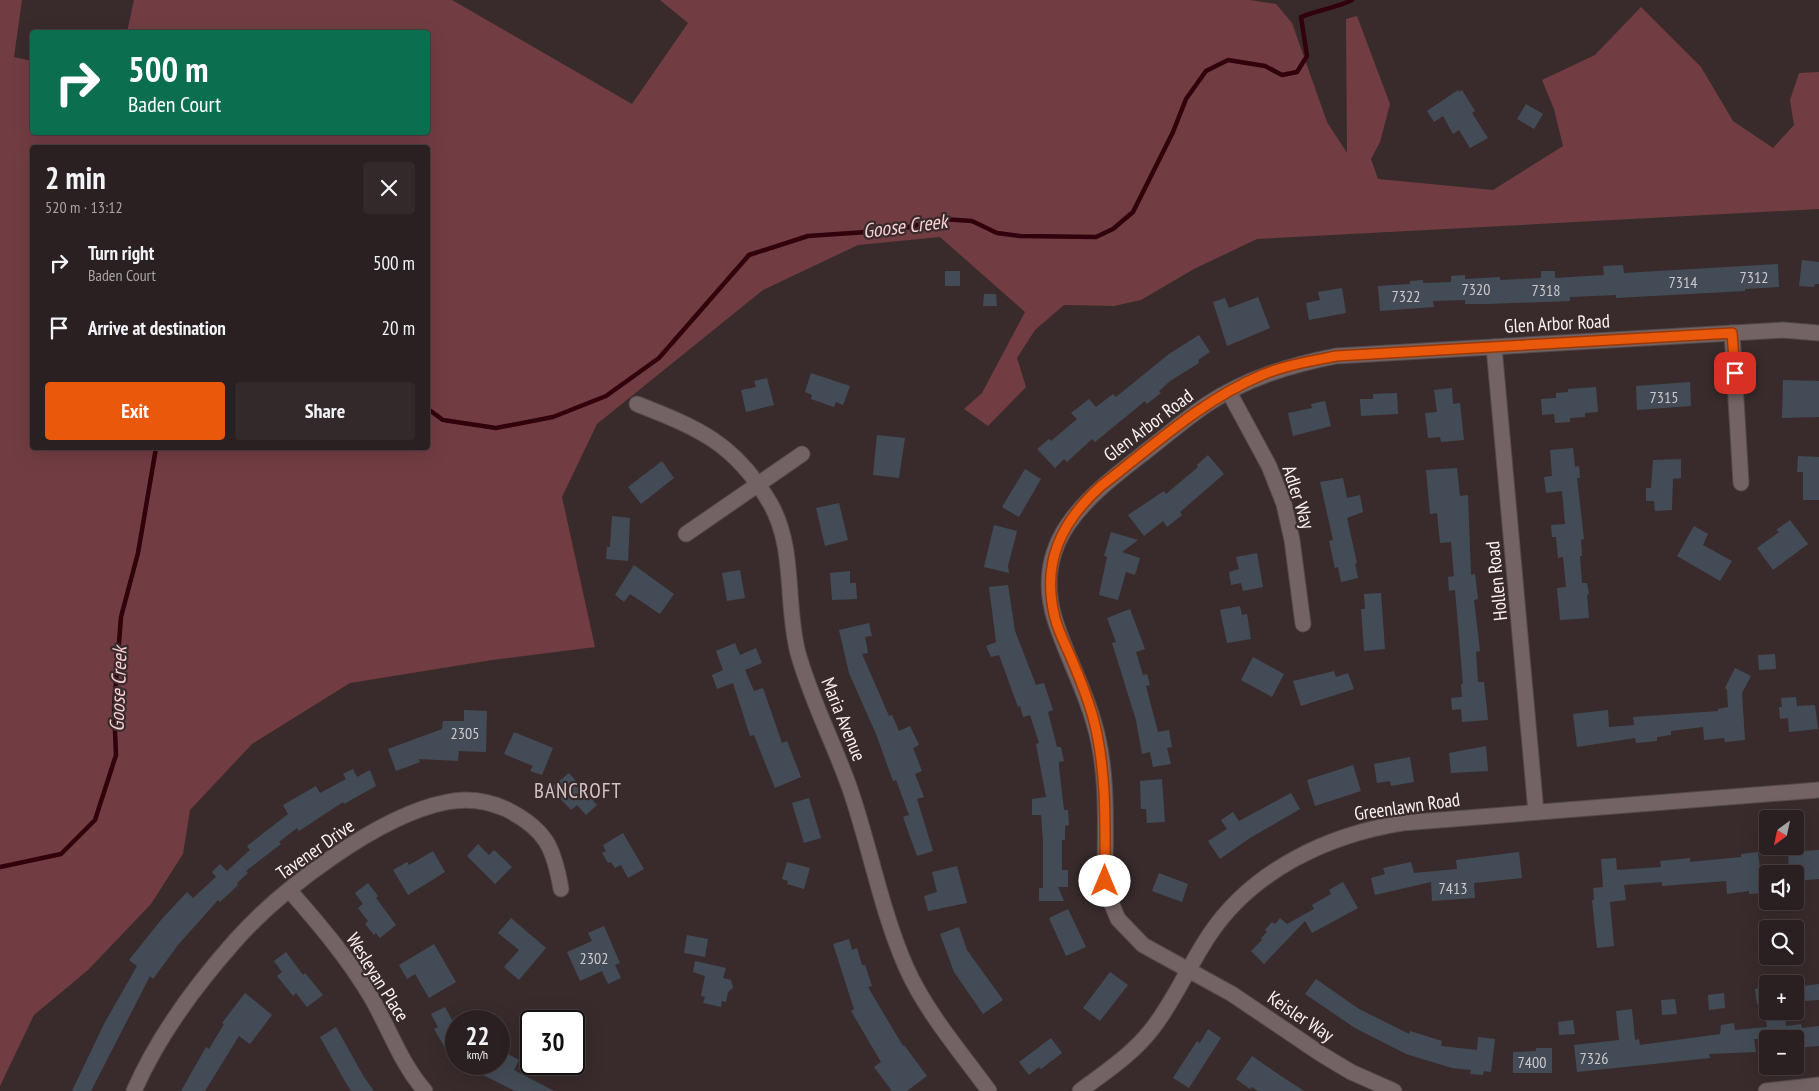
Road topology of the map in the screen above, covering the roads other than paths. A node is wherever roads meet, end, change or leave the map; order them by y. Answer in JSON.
{"nodes":[{"id":1,"x":1732,"y":333,"type":"junction"},
{"id":2,"x":1819,"y":334,"type":"edge"},
{"id":3,"x":1494,"y":347,"type":"junction"},
{"id":4,"x":1229,"y":392,"type":"junction"},
{"id":5,"x":637,"y":404,"type":"dead end"},
{"id":6,"x":802,"y":454,"type":"dead end"},
{"id":7,"x":1741,"y":483,"type":"dead end"},
{"id":8,"x":758,"y":484,"type":"junction"},
{"id":9,"x":686,"y":534,"type":"dead end"},
{"id":10,"x":1303,"y":624,"type":"dead end"},
{"id":11,"x":1819,"y":790,"type":"edge"},
{"id":12,"x":1536,"y":812,"type":"junction"},
{"id":13,"x":561,"y":889,"type":"dead end"},
{"id":14,"x":289,"y":890,"type":"junction"},
{"id":15,"x":1187,"y":970,"type":"junction"},
{"id":16,"x":1819,"y":1085,"type":"edge"},
{"id":17,"x":134,"y":1091,"type":"edge"},
{"id":18,"x":424,"y":1091,"type":"edge"},
{"id":19,"x":990,"y":1091,"type":"edge"},
{"id":20,"x":1080,"y":1091,"type":"edge"},
{"id":21,"x":1394,"y":1091,"type":"edge"},
{"id":22,"x":1766,"y":1091,"type":"edge"}],
"edges":[{"from":1,"to":2,"type":"street","name":"Glen Arbor Road"},
{"from":1,"to":3,"type":"street","name":"Glen Arbor Road"},
{"from":1,"to":7,"type":"street"},
{"from":3,"to":4,"type":"street","name":"Glen Arbor Road"},
{"from":3,"to":12,"type":"street","name":"Hollen Road"},
{"from":4,"to":10,"type":"street","name":"Adler Way"},
{"from":4,"to":15,"type":"street","name":"Glen Arbor Road"},
{"from":5,"to":8,"type":"street","name":"Maria Avenue"},
{"from":6,"to":8,"type":"street"},
{"from":8,"to":9,"type":"street"},
{"from":8,"to":19,"type":"street","name":"Maria Avenue"},
{"from":11,"to":12,"type":"street","name":"Greenlawn Road"},
{"from":12,"to":15,"type":"street","name":"Greenlawn Road"},
{"from":13,"to":14,"type":"street","name":"Tavener Drive"},
{"from":14,"to":17,"type":"street","name":"Tavener Drive"},
{"from":14,"to":18,"type":"street","name":"Wesleyan Place"},
{"from":15,"to":20,"type":"street","name":"Greenlawn Road"},
{"from":15,"to":21,"type":"street","name":"Keisler Way"},
{"from":16,"to":22,"type":"street"}]}
